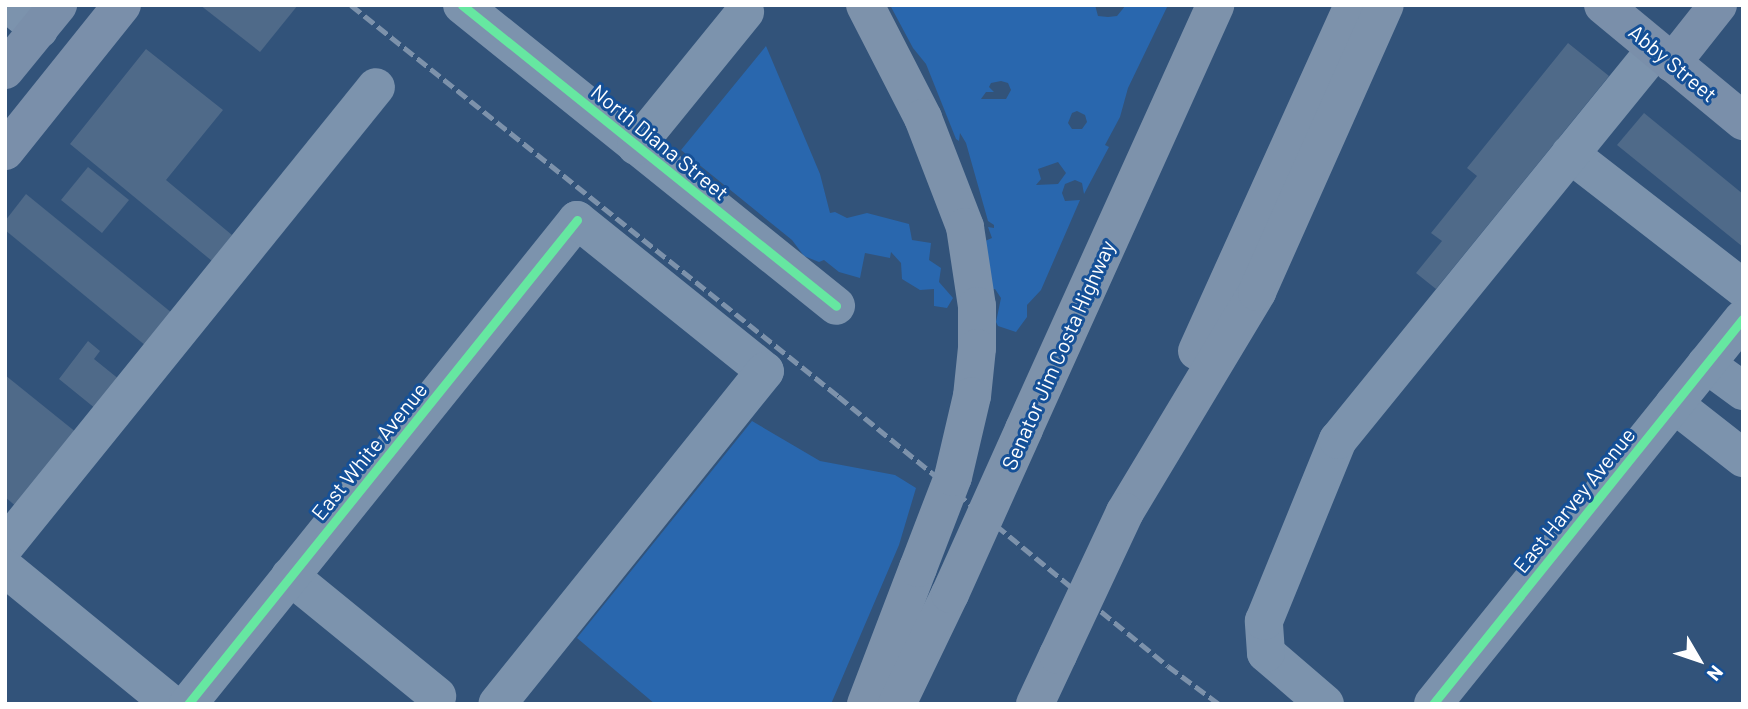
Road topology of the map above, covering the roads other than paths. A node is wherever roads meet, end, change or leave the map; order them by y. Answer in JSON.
{"nodes":[{"id":1,"x":122,"y":5,"type":"edge"},
{"id":2,"x":462,"y":5,"type":"edge"},
{"id":3,"x":865,"y":5,"type":"edge"},
{"id":4,"x":1215,"y":5,"type":"edge"},
{"id":5,"x":1603,"y":5,"type":"edge"},
{"id":6,"x":1718,"y":5,"type":"edge"},
{"id":7,"x":1374,"y":6,"type":"edge"},
{"id":8,"x":745,"y":12,"type":"dead end"},
{"id":9,"x":36,"y":13,"type":"edge"},
{"id":10,"x":1663,"y":56,"type":"junction"},
{"id":11,"x":5,"y":71,"type":"edge"},
{"id":12,"x":376,"y":87,"type":"dead end"},
{"id":13,"x":1743,"y":121,"type":"edge"},
{"id":14,"x":636,"y":146,"type":"junction"},
{"id":15,"x":5,"y":151,"type":"edge"},
{"id":16,"x":1570,"y":154,"type":"junction"},
{"id":17,"x":1743,"y":288,"type":"edge"},
{"id":18,"x":836,"y":306,"type":"dead end"},
{"id":19,"x":1743,"y":319,"type":"edge"},
{"id":20,"x":1706,"y":364,"type":"junction"},
{"id":21,"x":1743,"y":391,"type":"edge"},
{"id":22,"x":1674,"y":404,"type":"junction"},
{"id":23,"x":1743,"y":458,"type":"edge"},
{"id":24,"x":5,"y":547,"type":"edge"},
{"id":25,"x":5,"y":568,"type":"edge"},
{"id":26,"x":290,"y":576,"type":"junction"},
{"id":27,"x":437,"y":696,"type":"dead end"},
{"id":28,"x":171,"y":704,"type":"edge"},
{"id":29,"x":188,"y":704,"type":"edge"},
{"id":30,"x":497,"y":704,"type":"edge"},
{"id":31,"x":866,"y":704,"type":"edge"},
{"id":32,"x":897,"y":704,"type":"edge"},
{"id":33,"x":1035,"y":704,"type":"edge"},
{"id":34,"x":1325,"y":704,"type":"edge"},
{"id":35,"x":1433,"y":704,"type":"edge"}],
"edges":[{"from":1,"to":15,"type":"main road"},
{"from":2,"to":14,"type":"street","name":"North Diana Street"},
{"from":3,"to":31,"type":"highway","bridge":true},
{"from":4,"to":32,"type":"highway","name":"Senator Jim Costa Highway","bridge":true},
{"from":5,"to":10,"type":"main road","name":"Abby Street"},
{"from":6,"to":10,"type":"main road"},
{"from":7,"to":33,"type":"highway","bridge":true},
{"from":8,"to":14,"type":"street"},
{"from":9,"to":11,"type":"main road"},
{"from":10,"to":13,"type":"main road","name":"Abby Street"},
{"from":10,"to":16,"type":"street"},
{"from":12,"to":24,"type":"street"},
{"from":14,"to":18,"type":"street","name":"North Diana Street"},
{"from":16,"to":17,"type":"street"},
{"from":16,"to":34,"type":"street"},
{"from":19,"to":20,"type":"street","name":"East Harvey Avenue"},
{"from":20,"to":21,"type":"street"},
{"from":20,"to":22,"type":"street","name":"East Harvey Avenue"},
{"from":22,"to":23,"type":"street"},
{"from":22,"to":35,"type":"street","name":"East Harvey Avenue"},
{"from":25,"to":28,"type":"street"},
{"from":26,"to":27,"type":"street"},
{"from":26,"to":29,"type":"street","name":"East White Avenue"},
{"from":26,"to":30,"type":"street","name":"East White Avenue"}]}
